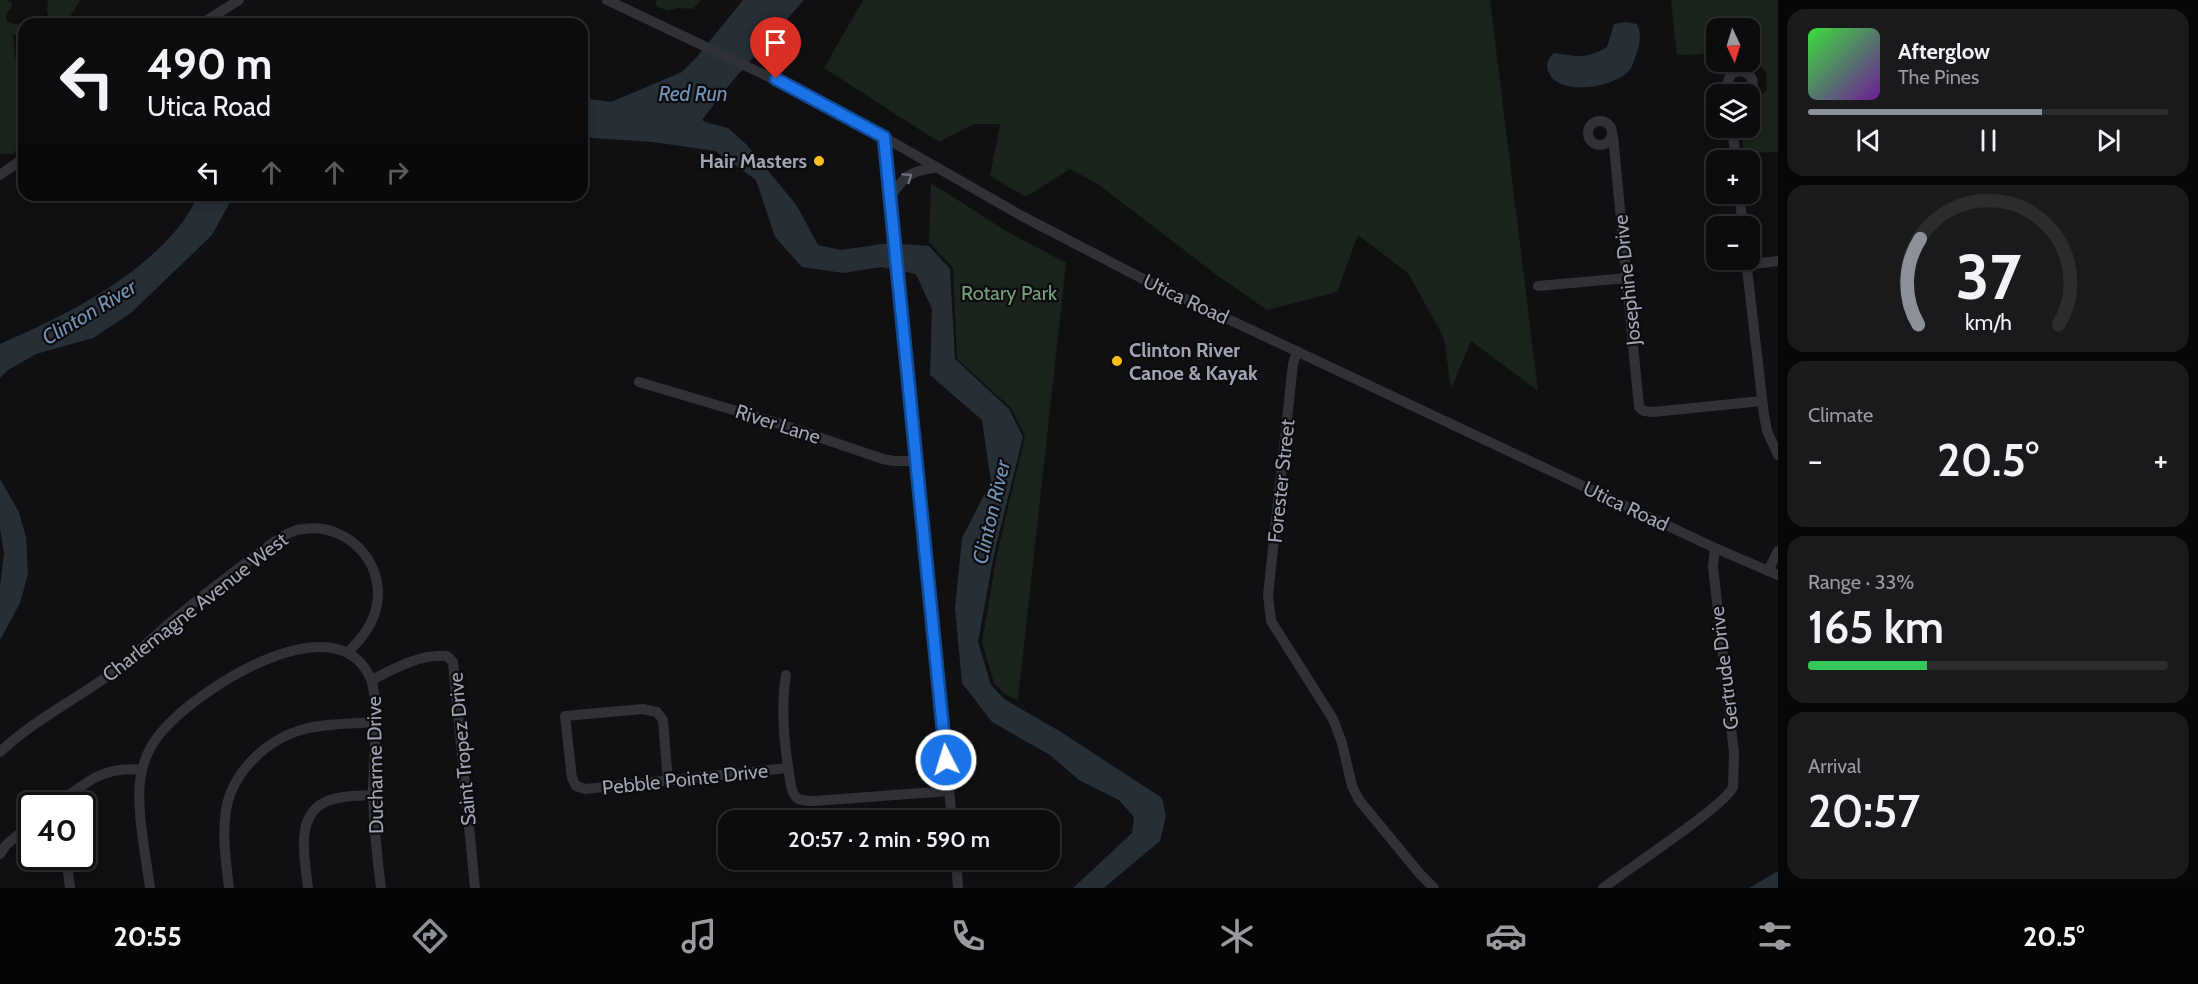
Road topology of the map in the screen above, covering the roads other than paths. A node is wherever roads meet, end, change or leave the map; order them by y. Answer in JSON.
{"nodes":[{"id":1,"x":239,"y":0,"type":"edge"},
{"id":2,"x":607,"y":0,"type":"edge"},
{"id":3,"x":210,"y":18,"type":"edge"},
{"id":4,"x":1729,"y":84,"type":"edge"},
{"id":5,"x":1752,"y":84,"type":"edge"},
{"id":6,"x":1613,"y":136,"type":"junction"},
{"id":7,"x":884,"y":137,"type":"junction"},
{"id":8,"x":1601,"y":146,"type":"junction"},
{"id":9,"x":1614,"y":154,"type":"junction"},
{"id":10,"x":18,"y":162,"type":"edge"},
{"id":11,"x":934,"y":168,"type":"junction"},
{"id":12,"x":0,"y":175,"type":"edge"},
{"id":13,"x":890,"y":197,"type":"junction"},
{"id":14,"x":1778,"y":261,"type":"edge"},
{"id":15,"x":1760,"y":262,"type":"edge"},
{"id":16,"x":1747,"y":270,"type":"edge"},
{"id":17,"x":1627,"y":278,"type":"junction"},
{"id":18,"x":1538,"y":286,"type":"dead end"},
{"id":19,"x":1296,"y":351,"type":"junction"},
{"id":20,"x":639,"y":382,"type":"dead end"},
{"id":21,"x":1762,"y":401,"type":"junction"},
{"id":22,"x":1778,"y":455,"type":"edge"},
{"id":23,"x":918,"y":461,"type":"junction"},
{"id":24,"x":1715,"y":548,"type":"junction"},
{"id":25,"x":1778,"y":551,"type":"edge"},
{"id":26,"x":1773,"y":573,"type":"edge"},
{"id":27,"x":348,"y":652,"type":"junction"},
{"id":28,"x":786,"y":675,"type":"dead end"},
{"id":29,"x":372,"y":680,"type":"junction"},
{"id":30,"x":375,"y":722,"type":"junction"},
{"id":31,"x":0,"y":752,"type":"edge"},
{"id":32,"x":788,"y":768,"type":"junction"},
{"id":33,"x":142,"y":770,"type":"junction"},
{"id":34,"x":668,"y":782,"type":"junction"},
{"id":35,"x":949,"y":790,"type":"junction"},
{"id":36,"x":75,"y":792,"type":"edge"},
{"id":37,"x":373,"y":795,"type":"junction"},
{"id":38,"x":951,"y":810,"type":"edge"},
{"id":39,"x":18,"y":835,"type":"edge"},
{"id":40,"x":0,"y":854,"type":"edge"},
{"id":41,"x":68,"y":870,"type":"edge"},
{"id":42,"x":957,"y":870,"type":"edge"},
{"id":43,"x":70,"y":888,"type":"edge"},
{"id":44,"x":150,"y":888,"type":"edge"},
{"id":45,"x":229,"y":888,"type":"edge"},
{"id":46,"x":308,"y":888,"type":"edge"},
{"id":47,"x":381,"y":888,"type":"edge"},
{"id":48,"x":475,"y":888,"type":"edge"},
{"id":49,"x":958,"y":888,"type":"edge"},
{"id":50,"x":1434,"y":888,"type":"edge"},
{"id":51,"x":1603,"y":888,"type":"edge"}],
"edges":[{"from":1,"to":3,"type":"street"},
{"from":2,"to":7,"type":"street","name":"Utica Road"},
{"from":4,"to":5,"type":"street"},
{"from":6,"to":8,"type":"street"},
{"from":6,"to":8,"type":"street"},
{"from":6,"to":9,"type":"street","name":"Josephine Drive"},
{"from":7,"to":11,"type":"street","name":"Utica Road"},
{"from":7,"to":13,"type":"street"},
{"from":8,"to":9,"type":"street"},
{"from":9,"to":17,"type":"street","name":"Josephine Drive"},
{"from":10,"to":12,"type":"street"},
{"from":13,"to":11,"type":"street","one_way":true},
{"from":11,"to":19,"type":"street","name":"Utica Road"},
{"from":13,"to":23,"type":"street"},
{"from":14,"to":15,"type":"street"},
{"from":16,"to":21,"type":"street"},
{"from":17,"to":18,"type":"street"},
{"from":17,"to":21,"type":"street","name":"Josephine Drive"},
{"from":19,"to":24,"type":"street","name":"Utica Road"},
{"from":19,"to":50,"type":"street","name":"Forester Street"},
{"from":20,"to":23,"type":"street","name":"River Lane"},
{"from":21,"to":22,"type":"street"},
{"from":23,"to":35,"type":"street"},
{"from":24,"to":26,"type":"street","name":"Utica Road"},
{"from":24,"to":51,"type":"street","name":"Gertrude Drive"},
{"from":25,"to":26,"type":"street"},
{"from":27,"to":29,"type":"street","name":"Ducharme Drive"},
{"from":27,"to":31,"type":"street","name":"Charlemagne Avenue West"},
{"from":27,"to":33,"type":"street"},
{"from":28,"to":32,"type":"street"},
{"from":29,"to":30,"type":"street","name":"Ducharme Drive"},
{"from":29,"to":48,"type":"street","name":"Saint Tropez Drive"},
{"from":30,"to":37,"type":"street","name":"Ducharme Drive"},
{"from":30,"to":45,"type":"street"},
{"from":32,"to":34,"type":"street","name":"Pebble Pointe Drive"},
{"from":32,"to":35,"type":"street","name":"Pebble Pointe Drive"},
{"from":33,"to":36,"type":"street"},
{"from":33,"to":44,"type":"street"},
{"from":34,"to":34,"type":"street","name":"Pebble Pointe Drive"},
{"from":35,"to":38,"type":"street"},
{"from":37,"to":46,"type":"street"},
{"from":37,"to":47,"type":"street","name":"Ducharme Drive"},
{"from":39,"to":40,"type":"street"},
{"from":41,"to":43,"type":"street"},
{"from":42,"to":49,"type":"street"}]}
